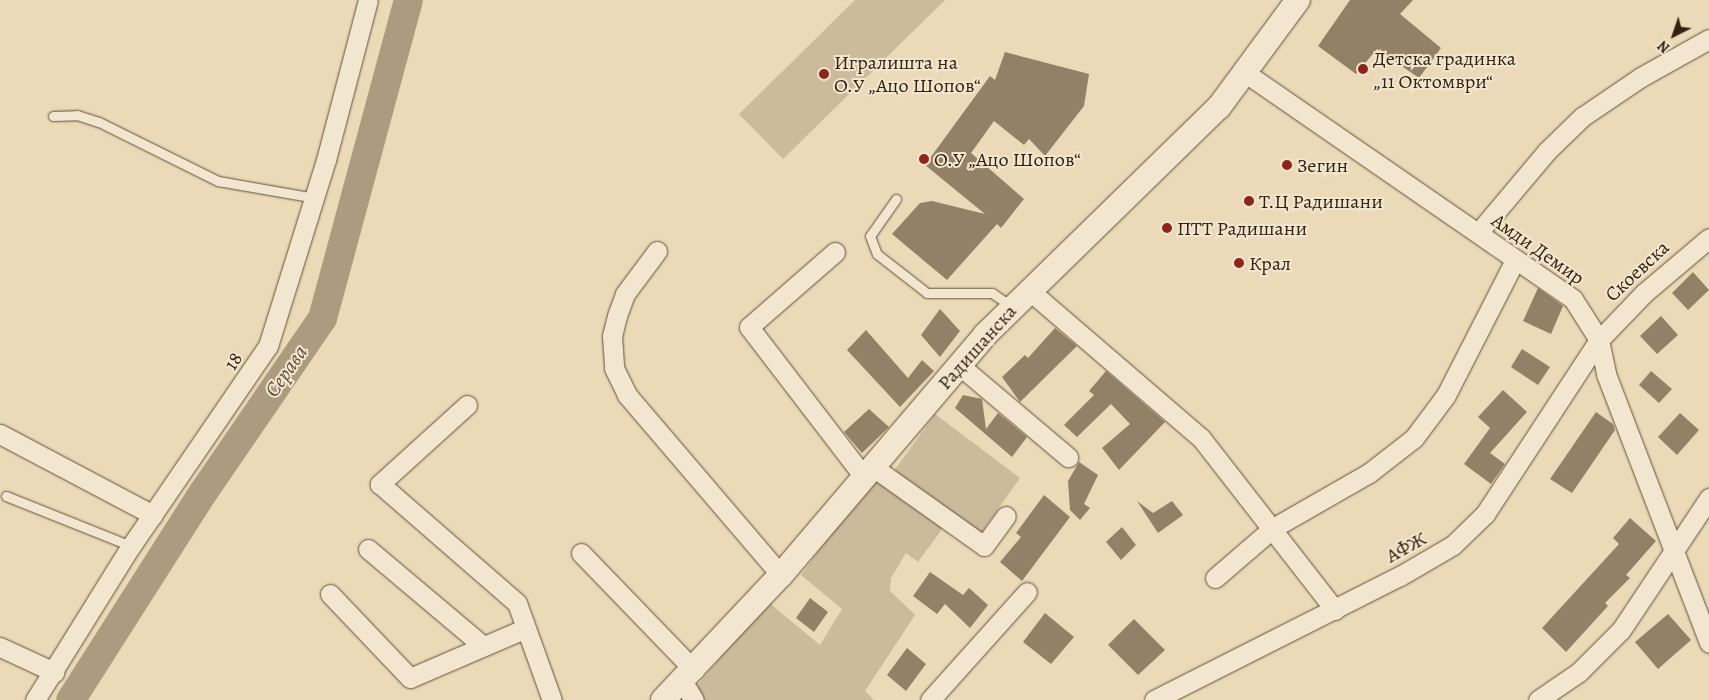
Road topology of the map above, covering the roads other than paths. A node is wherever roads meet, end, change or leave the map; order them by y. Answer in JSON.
{"nodes":[{"id":1,"x":368,"y":0,"type":"edge"},
{"id":2,"x":1298,"y":0,"type":"edge"},
{"id":3,"x":1709,"y":39,"type":"edge"},
{"id":4,"x":1247,"y":74,"type":"junction"},
{"id":5,"x":53,"y":116,"type":"dead end"},
{"id":6,"x":315,"y":198,"type":"junction"},
{"id":7,"x":896,"y":199,"type":"dead end"},
{"id":8,"x":1478,"y":233,"type":"junction"},
{"id":9,"x":1709,"y":238,"type":"edge"},
{"id":10,"x":657,"y":251,"type":"dead end"},
{"id":11,"x":835,"y":252,"type":"dead end"},
{"id":12,"x":1515,"y":260,"type":"junction"},
{"id":13,"x":1030,"y":291,"type":"junction"},
{"id":14,"x":1013,"y":307,"type":"junction"},
{"id":15,"x":1599,"y":340,"type":"junction"},
{"id":16,"x":959,"y":365,"type":"junction"},
{"id":17,"x":467,"y":405,"type":"dead end"},
{"id":18,"x":0,"y":434,"type":"edge"},
{"id":19,"x":1068,"y":457,"type":"dead end"},
{"id":20,"x":868,"y":472,"type":"junction"},
{"id":21,"x":6,"y":496,"type":"dead end"},
{"id":22,"x":1709,"y":498,"type":"edge"},
{"id":23,"x":152,"y":515,"type":"junction"},
{"id":24,"x":1006,"y":516,"type":"dead end"},
{"id":25,"x":1273,"y":528,"type":"junction"},
{"id":26,"x":131,"y":546,"type":"junction"},
{"id":27,"x":368,"y":549,"type":"dead end"},
{"id":28,"x":1675,"y":549,"type":"junction"},
{"id":29,"x":581,"y":552,"type":"dead end"},
{"id":30,"x":781,"y":576,"type":"junction"},
{"id":31,"x":1216,"y":578,"type":"dead end"},
{"id":32,"x":1027,"y":592,"type":"dead end"},
{"id":33,"x":330,"y":594,"type":"dead end"},
{"id":34,"x":1335,"y":610,"type":"junction"},
{"id":35,"x":526,"y":628,"type":"junction"},
{"id":36,"x":1709,"y":643,"type":"edge"},
{"id":37,"x":482,"y":645,"type":"junction"},
{"id":38,"x":0,"y":647,"type":"edge"},
{"id":39,"x":54,"y":672,"type":"junction"},
{"id":40,"x":690,"y":684,"type":"edge"},
{"id":41,"x":36,"y":700,"type":"edge"},
{"id":42,"x":552,"y":700,"type":"edge"},
{"id":43,"x":663,"y":700,"type":"edge"},
{"id":44,"x":930,"y":700,"type":"edge"},
{"id":45,"x":1154,"y":700,"type":"edge"},
{"id":46,"x":1538,"y":700,"type":"edge"}],
"edges":[{"from":1,"to":6,"type":"street","name":"18"},
{"from":2,"to":4,"type":"street","name":"Радишанска"},
{"from":3,"to":8,"type":"street"},
{"from":4,"to":8,"type":"street","name":"Амди Демир"},
{"from":4,"to":13,"type":"street","name":"Радишанска"},
{"from":5,"to":6,"type":"lane"},
{"from":6,"to":23,"type":"street","name":"18"},
{"from":7,"to":14,"type":"lane"},
{"from":8,"to":12,"type":"street","name":"Амди Демир"},
{"from":9,"to":15,"type":"street","name":"Скоевска"},
{"from":10,"to":30,"type":"street"},
{"from":11,"to":20,"type":"street"},
{"from":12,"to":15,"type":"street","name":"Амди Демир"},
{"from":12,"to":25,"type":"street"},
{"from":13,"to":14,"type":"street","name":"Радишанска"},
{"from":13,"to":25,"type":"street"},
{"from":14,"to":16,"type":"street","name":"Радишанска"},
{"from":15,"to":28,"type":"street","name":"Амди Демир"},
{"from":15,"to":34,"type":"street","name":"АФЖ"},
{"from":16,"to":19,"type":"street"},
{"from":16,"to":20,"type":"street","name":"Радишанска"},
{"from":17,"to":35,"type":"street"},
{"from":18,"to":23,"type":"street"},
{"from":20,"to":24,"type":"street"},
{"from":20,"to":30,"type":"street","name":"Радишанска"},
{"from":21,"to":26,"type":"lane"},
{"from":22,"to":28,"type":"street"},
{"from":23,"to":26,"type":"street","name":"18"},
{"from":25,"to":31,"type":"street"},
{"from":25,"to":34,"type":"street"},
{"from":26,"to":39,"type":"street","name":"18"},
{"from":27,"to":37,"type":"street"},
{"from":28,"to":36,"type":"street","name":"Амди Демир"},
{"from":28,"to":46,"type":"street"},
{"from":29,"to":40,"type":"street"},
{"from":30,"to":40,"type":"street","name":"Радишанска"},
{"from":32,"to":44,"type":"street"},
{"from":33,"to":37,"type":"street"},
{"from":34,"to":45,"type":"street","name":"АФЖ"},
{"from":35,"to":37,"type":"street"},
{"from":35,"to":42,"type":"street"},
{"from":38,"to":39,"type":"street"},
{"from":39,"to":41,"type":"street","name":"18"},
{"from":40,"to":43,"type":"street","name":"Радишанска"}]}
